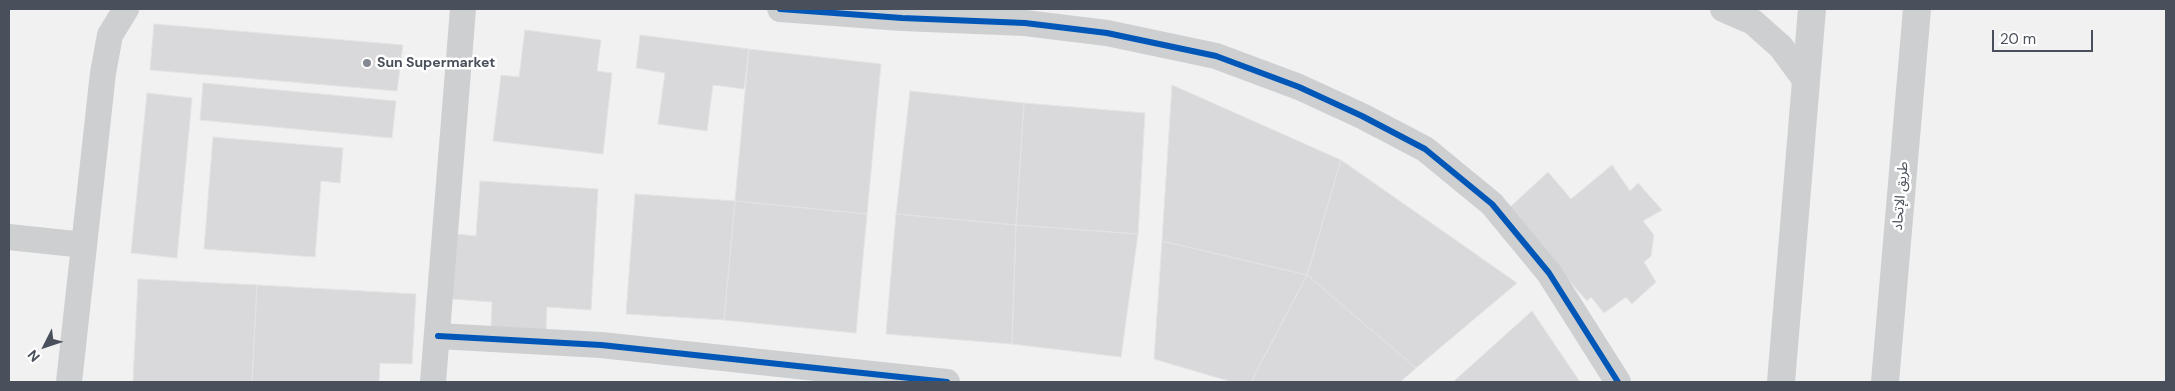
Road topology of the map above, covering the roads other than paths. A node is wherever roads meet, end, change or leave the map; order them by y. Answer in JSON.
{"nodes":[{"id":1,"x":126,"y":9,"type":"edge"},
{"id":2,"x":463,"y":9,"type":"edge"},
{"id":3,"x":780,"y":9,"type":"edge"},
{"id":4,"x":1723,"y":9,"type":"edge"},
{"id":5,"x":1812,"y":9,"type":"edge"},
{"id":6,"x":1917,"y":9,"type":"edge"},
{"id":7,"x":1035,"y":16,"type":"edge"},
{"id":8,"x":1806,"y":81,"type":"junction"},
{"id":9,"x":9,"y":237,"type":"edge"},
{"id":10,"x":84,"y":245,"type":"junction"},
{"id":11,"x":438,"y":336,"type":"junction"},
{"id":12,"x":69,"y":382,"type":"edge"},
{"id":13,"x":433,"y":382,"type":"edge"},
{"id":14,"x":946,"y":382,"type":"edge"},
{"id":15,"x":1618,"y":382,"type":"edge"},
{"id":16,"x":1781,"y":382,"type":"edge"},
{"id":17,"x":1886,"y":382,"type":"edge"}],
"edges":[{"from":1,"to":10,"type":"street"},
{"from":2,"to":11,"type":"street"},
{"from":3,"to":7,"type":"street"},
{"from":4,"to":8,"type":"street"},
{"from":5,"to":8,"type":"street"},
{"from":6,"to":17,"type":"street","name":"طريق اﻹتحاد"},
{"from":7,"to":15,"type":"street"},
{"from":8,"to":16,"type":"street"},
{"from":9,"to":10,"type":"street"},
{"from":10,"to":12,"type":"street"},
{"from":11,"to":13,"type":"street"},
{"from":11,"to":14,"type":"street"}]}
